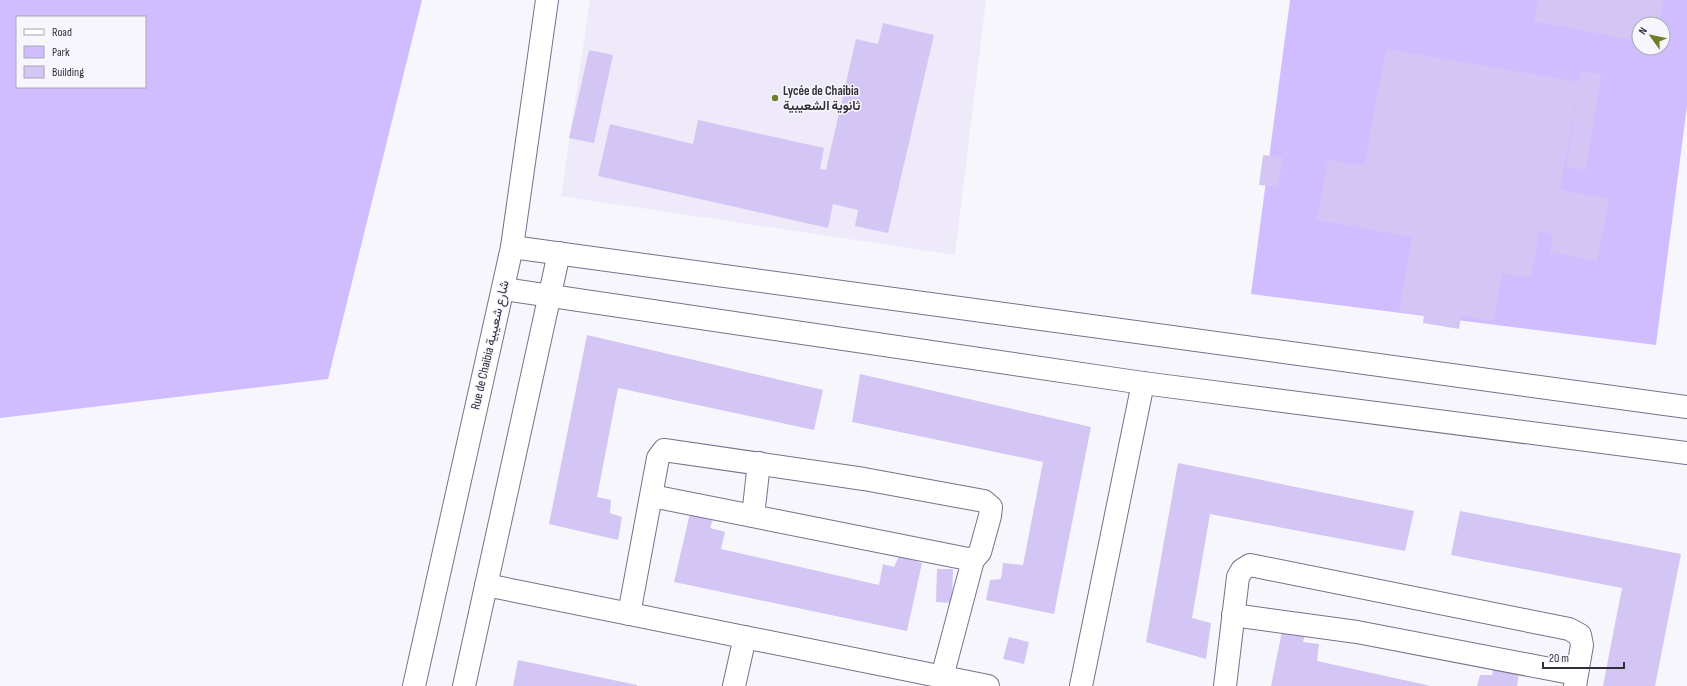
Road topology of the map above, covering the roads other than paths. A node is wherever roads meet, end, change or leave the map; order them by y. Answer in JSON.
{"nodes":[{"id":1,"x":546,"y":0,"type":"edge"},
{"id":2,"x":512,"y":246,"type":"junction"},
{"id":3,"x":559,"y":253,"type":"junction"},
{"id":4,"x":503,"y":289,"type":"junction"},
{"id":5,"x":549,"y":296,"type":"junction"},
{"id":6,"x":1143,"y":383,"type":"junction"},
{"id":7,"x":1687,"y":406,"type":"edge"},
{"id":8,"x":1687,"y":453,"type":"edge"},
{"id":9,"x":759,"y":463,"type":"junction"},
{"id":10,"x":652,"y":496,"type":"junction"},
{"id":11,"x":753,"y":516,"type":"junction"},
{"id":12,"x":973,"y":560,"type":"junction"},
{"id":13,"x":486,"y":585,"type":"junction"},
{"id":14,"x":629,"y":614,"type":"junction"},
{"id":15,"x":1233,"y":615,"type":"junction"},
{"id":16,"x":745,"y":637,"type":"junction"},
{"id":17,"x":942,"y":677,"type":"junction"},
{"id":18,"x":1575,"y":680,"type":"edge"},
{"id":19,"x":414,"y":686,"type":"edge"},
{"id":20,"x":464,"y":686,"type":"edge"},
{"id":21,"x":734,"y":686,"type":"edge"},
{"id":22,"x":988,"y":686,"type":"edge"},
{"id":23,"x":1080,"y":686,"type":"edge"},
{"id":24,"x":1225,"y":686,"type":"edge"}],
"edges":[{"from":1,"to":2,"type":"street","name":"Rue de Chaibia شارع شعيبية"},
{"from":2,"to":3,"type":"street"},
{"from":2,"to":4,"type":"street","name":"Rue de Chaibia شارع شعيبية"},
{"from":3,"to":5,"type":"street"},
{"from":3,"to":7,"type":"street"},
{"from":4,"to":5,"type":"street"},
{"from":4,"to":19,"type":"street","name":"Rue de Chaibia شارع شعيبية"},
{"from":5,"to":6,"type":"street"},
{"from":5,"to":13,"type":"street"},
{"from":6,"to":8,"type":"street"},
{"from":6,"to":23,"type":"street"},
{"from":9,"to":10,"type":"street"},
{"from":9,"to":11,"type":"street"},
{"from":9,"to":12,"type":"street"},
{"from":10,"to":11,"type":"street"},
{"from":10,"to":14,"type":"street"},
{"from":11,"to":12,"type":"street"},
{"from":12,"to":17,"type":"street"},
{"from":13,"to":14,"type":"street"},
{"from":13,"to":20,"type":"street"},
{"from":14,"to":16,"type":"street"},
{"from":15,"to":18,"type":"street"},
{"from":15,"to":18,"type":"street"},
{"from":15,"to":24,"type":"street"},
{"from":16,"to":17,"type":"street"},
{"from":16,"to":21,"type":"street"},
{"from":17,"to":22,"type":"street"}]}
